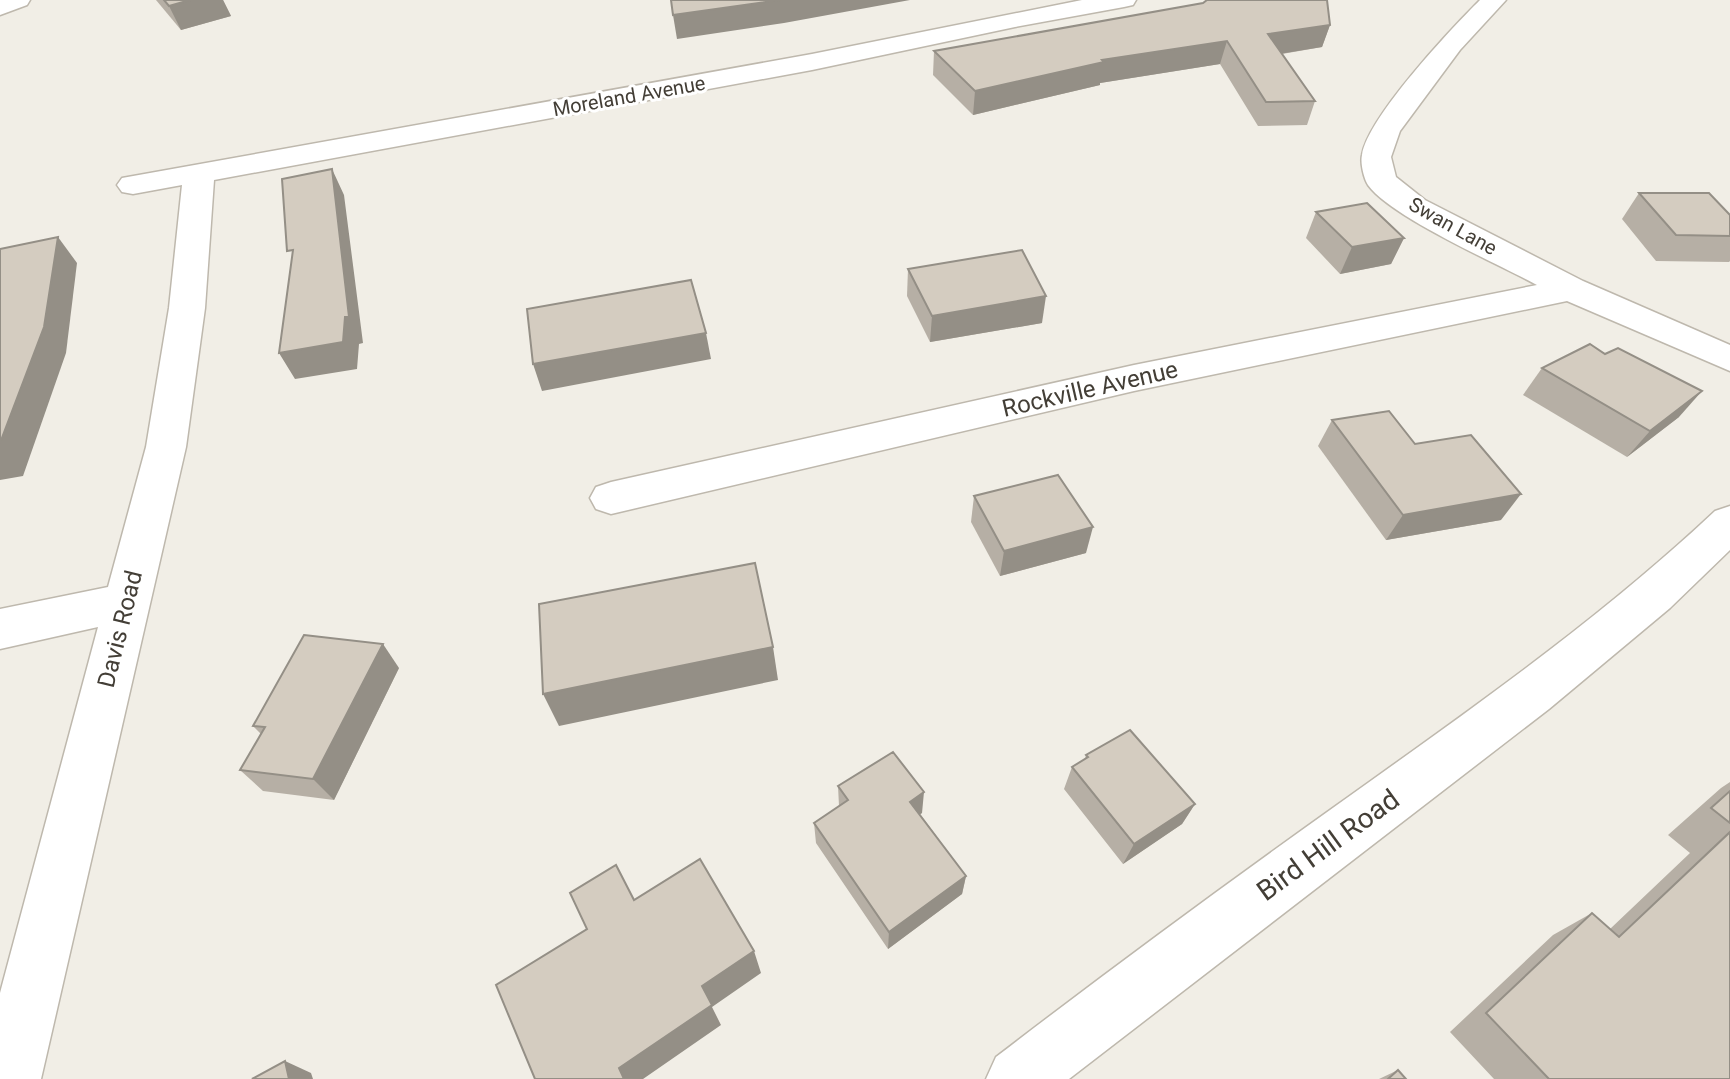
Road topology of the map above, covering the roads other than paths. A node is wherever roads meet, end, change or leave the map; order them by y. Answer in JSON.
{"nodes":[{"id":1,"x":18,"y":0,"type":"edge"},
{"id":2,"x":965,"y":0,"type":"edge"},
{"id":3,"x":1124,"y":0,"type":"edge"},
{"id":4,"x":1494,"y":0,"type":"edge"},
{"id":5,"x":0,"y":8,"type":"edge"},
{"id":6,"x":993,"y":24,"type":"junction"},
{"id":7,"x":199,"y":174,"type":"junction"},
{"id":8,"x":133,"y":185,"type":"dead end"},
{"id":9,"x":1571,"y":289,"type":"junction"},
{"id":10,"x":1730,"y":359,"type":"edge"},
{"id":11,"x":611,"y":498,"type":"dead end"},
{"id":12,"x":1730,"y":523,"type":"edge"},
{"id":13,"x":127,"y":602,"type":"junction"},
{"id":14,"x":0,"y":629,"type":"edge"},
{"id":15,"x":9,"y":1079,"type":"edge"},
{"id":16,"x":1018,"y":1079,"type":"edge"}],
"edges":[{"from":1,"to":5,"type":"street"},
{"from":2,"to":6,"type":"street"},
{"from":3,"to":6,"type":"street","name":"Moreland Avenue"},
{"from":4,"to":9,"type":"street","name":"Swan Lane"},
{"from":6,"to":7,"type":"street","name":"Moreland Avenue"},
{"from":7,"to":8,"type":"street","name":"Moreland Avenue"},
{"from":7,"to":13,"type":"street","name":"Davis Road"},
{"from":9,"to":10,"type":"street","name":"Swan Lane"},
{"from":9,"to":11,"type":"street","name":"Rockville Avenue"},
{"from":12,"to":16,"type":"street","name":"Bird Hill Road"},
{"from":13,"to":14,"type":"street"},
{"from":13,"to":15,"type":"street","name":"Davis Road"}]}
